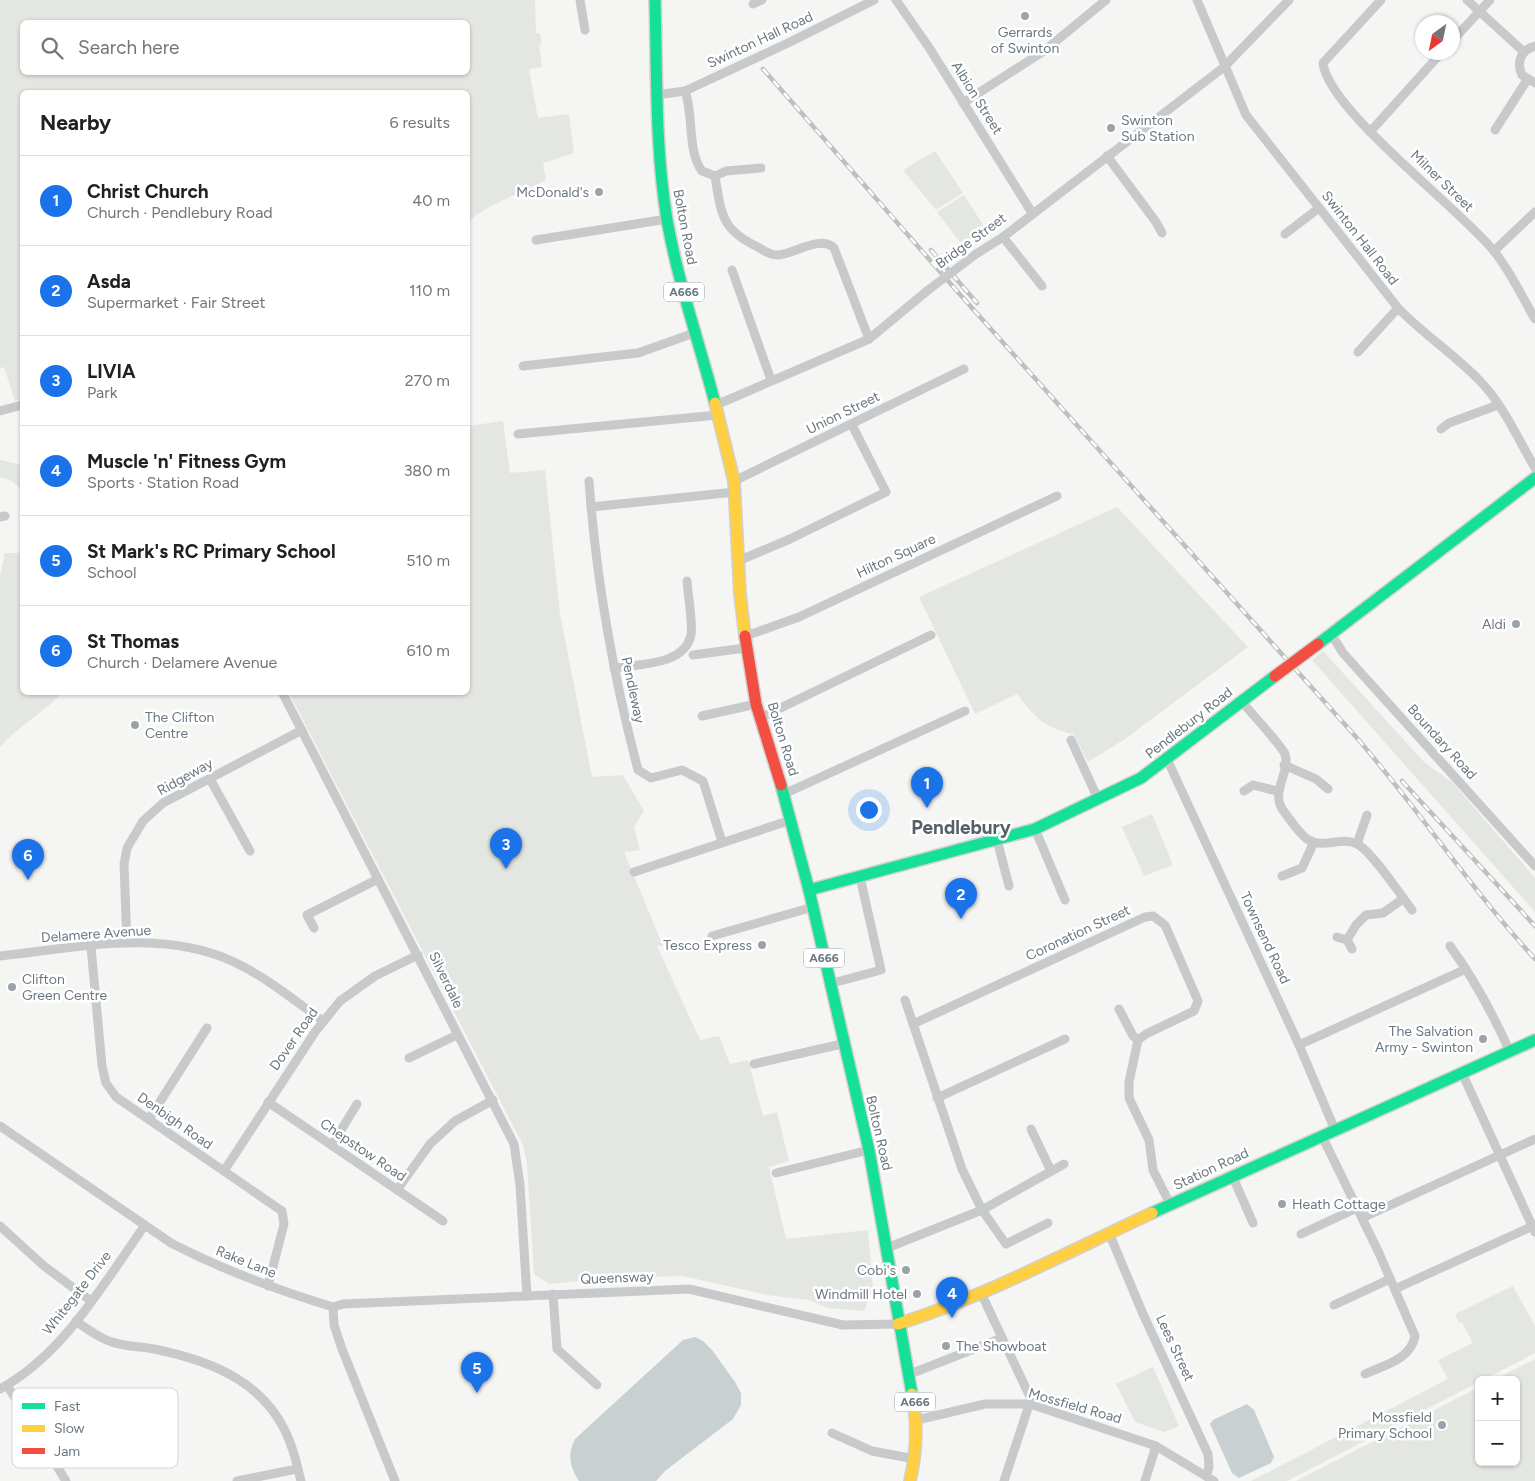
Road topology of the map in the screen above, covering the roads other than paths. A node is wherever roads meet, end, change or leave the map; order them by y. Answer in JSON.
{"nodes":[{"id":1,"x":580,"y":0,"type":"edge"},
{"id":2,"x":654,"y":0,"type":"edge"},
{"id":3,"x":874,"y":0,"type":"edge"},
{"id":4,"x":896,"y":0,"type":"edge"},
{"id":5,"x":1106,"y":0,"type":"edge"},
{"id":6,"x":1197,"y":0,"type":"edge"},
{"id":7,"x":1289,"y":0,"type":"edge"},
{"id":8,"x":1381,"y":0,"type":"edge"},
{"id":9,"x":1467,"y":0,"type":"edge"},
{"id":10,"x":1490,"y":0,"type":"edge"},
{"id":11,"x":1479,"y":12,"type":"junction"},
{"id":12,"x":585,"y":30,"type":"dead end"},
{"id":13,"x":1460,"y":32,"type":"edge"},
{"id":14,"x":1535,"y":46,"type":"edge"},
{"id":15,"x":1524,"y":52,"type":"junction"},
{"id":16,"x":1435,"y":60,"type":"edge"},
{"id":17,"x":1224,"y":67,"type":"junction"},
{"id":18,"x":1531,"y":81,"type":"edge"},
{"id":19,"x":685,"y":91,"type":"junction"},
{"id":20,"x":656,"y":95,"type":"junction"},
{"id":21,"x":962,"y":102,"type":"junction"},
{"id":22,"x":1495,"y":130,"type":"dead end"},
{"id":23,"x":1370,"y":132,"type":"junction"},
{"id":24,"x":1107,"y":156,"type":"junction"},
{"id":25,"x":761,"y":168,"type":"dead end"},
{"id":26,"x":715,"y":176,"type":"junction"},
{"id":27,"x":1319,"y":208,"type":"junction"},
{"id":28,"x":1535,"y":212,"type":"edge"},
{"id":29,"x":1032,"y":213,"type":"junction"},
{"id":30,"x":667,"y":218,"type":"junction"},
{"id":31,"x":1162,"y":233,"type":"dead end"},
{"id":32,"x":1285,"y":234,"type":"dead end"},
{"id":33,"x":1002,"y":236,"type":"junction"},
{"id":34,"x":536,"y":240,"type":"dead end"},
{"id":35,"x":1494,"y":251,"type":"junction"},
{"id":36,"x":732,"y":270,"type":"dead end"},
{"id":37,"x":1042,"y":286,"type":"dead end"},
{"id":38,"x":1398,"y":308,"type":"junction"},
{"id":39,"x":1535,"y":319,"type":"edge"},
{"id":40,"x":697,"y":332,"type":"junction"},
{"id":41,"x":869,"y":339,"type":"junction"},
{"id":42,"x":1358,"y":352,"type":"dead end"},
{"id":43,"x":523,"y":366,"type":"dead end"},
{"id":44,"x":964,"y":370,"type":"dead end"},
{"id":45,"x":771,"y":380,"type":"junction"},
{"id":46,"x":1498,"y":405,"type":"junction"},
{"id":47,"x":20,"y":406,"type":"edge"},
{"id":48,"x":717,"y":410,"type":"junction"},
{"id":49,"x":0,"y":411,"type":"edge"},
{"id":50,"x":852,"y":425,"type":"junction"},
{"id":51,"x":1440,"y":429,"type":"dead end"},
{"id":52,"x":518,"y":434,"type":"dead end"},
{"id":53,"x":1535,"y":468,"type":"edge"},
{"id":54,"x":1535,"y":478,"type":"edge"},
{"id":55,"x":589,"y":481,"type":"dead end"},
{"id":56,"x":734,"y":487,"type":"junction"},
{"id":57,"x":1058,"y":496,"type":"dead end"},
{"id":58,"x":591,"y":507,"type":"junction"},
{"id":59,"x":738,"y":561,"type":"junction"},
{"id":60,"x":687,"y":581,"type":"dead end"},
{"id":61,"x":1332,"y":634,"type":"junction"},
{"id":62,"x":932,"y":635,"type":"dead end"},
{"id":63,"x":744,"y":642,"type":"junction"},
{"id":64,"x":693,"y":656,"type":"dead end"},
{"id":65,"x":614,"y":668,"type":"junction"},
{"id":66,"x":284,"y":695,"type":"edge"},
{"id":67,"x":1242,"y":701,"type":"junction"},
{"id":68,"x":756,"y":704,"type":"junction"},
{"id":69,"x":965,"y":711,"type":"dead end"},
{"id":70,"x":702,"y":716,"type":"dead end"},
{"id":71,"x":760,"y":718,"type":"junction"},
{"id":72,"x":302,"y":730,"type":"junction"},
{"id":73,"x":1071,"y":740,"type":"dead end"},
{"id":74,"x":1168,"y":760,"type":"junction"},
{"id":75,"x":1284,"y":765,"type":"junction"},
{"id":76,"x":210,"y":779,"type":"junction"},
{"id":77,"x":1328,"y":789,"type":"dead end"},
{"id":78,"x":1244,"y":791,"type":"dead end"},
{"id":79,"x":1277,"y":791,"type":"junction"},
{"id":80,"x":784,"y":794,"type":"junction"},
{"id":81,"x":1098,"y":799,"type":"junction"},
{"id":82,"x":1367,"y":815,"type":"dead end"},
{"id":83,"x":791,"y":820,"type":"junction"},
{"id":84,"x":1035,"y":829,"type":"junction"},
{"id":85,"x":997,"y":840,"type":"junction"},
{"id":86,"x":722,"y":842,"type":"junction"},
{"id":87,"x":1314,"y":842,"type":"junction"},
{"id":88,"x":1357,"y":844,"type":"junction"},
{"id":89,"x":250,"y":851,"type":"dead end"},
{"id":90,"x":1535,"y":866,"type":"edge"},
{"id":91,"x":634,"y":872,"type":"dead end"},
{"id":92,"x":1282,"y":876,"type":"dead end"},
{"id":93,"x":860,"y":877,"type":"junction"},
{"id":94,"x":378,"y":879,"type":"junction"},
{"id":95,"x":1009,"y":886,"type":"dead end"},
{"id":96,"x":809,"y":890,"type":"junction"},
{"id":97,"x":1403,"y":899,"type":"junction"},
{"id":98,"x":1065,"y":900,"type":"dead end"},
{"id":99,"x":813,"y":907,"type":"junction"},
{"id":100,"x":1412,"y":910,"type":"dead end"},
{"id":101,"x":314,"y":928,"type":"dead end"},
{"id":102,"x":712,"y":936,"type":"dead end"},
{"id":103,"x":1337,"y":937,"type":"dead end"},
{"id":104,"x":1347,"y":940,"type":"junction"},
{"id":105,"x":127,"y":943,"type":"junction"},
{"id":106,"x":1450,"y":946,"type":"dead end"},
{"id":107,"x":92,"y":947,"type":"junction"},
{"id":108,"x":1352,"y":949,"type":"dead end"},
{"id":109,"x":418,"y":955,"type":"junction"},
{"id":110,"x":0,"y":956,"type":"edge"},
{"id":111,"x":1466,"y":968,"type":"junction"},
{"id":112,"x":829,"y":984,"type":"junction"},
{"id":113,"x":905,"y":1000,"type":"dead end"},
{"id":114,"x":1119,"y":1009,"type":"dead end"},
{"id":115,"x":323,"y":1020,"type":"junction"},
{"id":116,"x":913,"y":1024,"type":"junction"},
{"id":117,"x":207,"y":1028,"type":"dead end"},
{"id":118,"x":457,"y":1035,"type":"junction"},
{"id":119,"x":1065,"y":1039,"type":"dead end"},
{"id":120,"x":1138,"y":1040,"type":"junction"},
{"id":121,"x":1535,"y":1040,"type":"edge"},
{"id":122,"x":842,"y":1044,"type":"junction"},
{"id":123,"x":1299,"y":1045,"type":"junction"},
{"id":124,"x":1510,"y":1052,"type":"junction"},
{"id":125,"x":409,"y":1058,"type":"dead end"},
{"id":126,"x":754,"y":1064,"type":"dead end"},
{"id":127,"x":1462,"y":1073,"type":"junction"},
{"id":128,"x":937,"y":1098,"type":"junction"},
{"id":129,"x":493,"y":1100,"type":"junction"},
{"id":130,"x":268,"y":1102,"type":"junction"},
{"id":131,"x":357,"y":1104,"type":"dead end"},
{"id":132,"x":149,"y":1119,"type":"junction"},
{"id":133,"x":0,"y":1126,"type":"edge"},
{"id":134,"x":1031,"y":1129,"type":"dead end"},
{"id":135,"x":1335,"y":1130,"type":"junction"},
{"id":136,"x":1322,"y":1136,"type":"junction"},
{"id":137,"x":1535,"y":1139,"type":"edge"},
{"id":138,"x":332,"y":1145,"type":"junction"},
{"id":139,"x":868,"y":1150,"type":"junction"},
{"id":140,"x":1500,"y":1155,"type":"junction"},
{"id":141,"x":1064,"y":1164,"type":"dead end"},
{"id":142,"x":224,"y":1171,"type":"junction"},
{"id":143,"x":1051,"y":1171,"type":"junction"},
{"id":144,"x":776,"y":1172,"type":"dead end"},
{"id":145,"x":1232,"y":1175,"type":"junction"},
{"id":146,"x":397,"y":1190,"type":"junction"},
{"id":147,"x":1170,"y":1204,"type":"junction"},
{"id":148,"x":1357,"y":1208,"type":"junction"},
{"id":149,"x":982,"y":1210,"type":"junction"},
{"id":150,"x":1362,"y":1218,"type":"junction"},
{"id":151,"x":443,"y":1221,"type":"dead end"},
{"id":152,"x":1048,"y":1223,"type":"dead end"},
{"id":153,"x":1253,"y":1223,"type":"dead end"},
{"id":154,"x":145,"y":1225,"type":"junction"},
{"id":155,"x":0,"y":1226,"type":"edge"},
{"id":156,"x":1534,"y":1228,"type":"edge"},
{"id":157,"x":1110,"y":1233,"type":"junction"},
{"id":158,"x":1301,"y":1234,"type":"dead end"},
{"id":159,"x":887,"y":1248,"type":"junction"},
{"id":160,"x":1390,"y":1279,"type":"junction"},
{"id":161,"x":268,"y":1286,"type":"junction"},
{"id":162,"x":1396,"y":1289,"type":"junction"},
{"id":163,"x":980,"y":1293,"type":"junction"},
{"id":164,"x":553,"y":1294,"type":"junction"},
{"id":165,"x":527,"y":1296,"type":"junction"},
{"id":166,"x":90,"y":1301,"type":"junction"},
{"id":167,"x":1334,"y":1305,"type":"dead end"},
{"id":168,"x":333,"y":1307,"type":"junction"},
{"id":169,"x":76,"y":1321,"type":"junction"},
{"id":170,"x":898,"y":1324,"type":"junction"},
{"id":171,"x":1002,"y":1338,"type":"junction"},
{"id":172,"x":910,"y":1374,"type":"junction"},
{"id":173,"x":1365,"y":1374,"type":"dead end"},
{"id":174,"x":597,"y":1385,"type":"dead end"},
{"id":175,"x":4,"y":1387,"type":"edge"},
{"id":176,"x":12,"y":1399,"type":"edge"},
{"id":177,"x":1030,"y":1404,"type":"junction"},
{"id":178,"x":917,"y":1420,"type":"junction"},
{"id":179,"x":832,"y":1433,"type":"dead end"},
{"id":180,"x":1156,"y":1446,"type":"junction"},
{"id":181,"x":915,"y":1459,"type":"junction"},
{"id":182,"x":58,"y":1468,"type":"edge"},
{"id":183,"x":297,"y":1468,"type":"junction"},
{"id":184,"x":1206,"y":1476,"type":"junction"},
{"id":185,"x":66,"y":1481,"type":"edge"},
{"id":186,"x":237,"y":1481,"type":"edge"},
{"id":187,"x":301,"y":1481,"type":"edge"},
{"id":188,"x":395,"y":1481,"type":"edge"},
{"id":189,"x":910,"y":1481,"type":"edge"},
{"id":190,"x":1004,"y":1481,"type":"edge"},
{"id":191,"x":1145,"y":1481,"type":"edge"},
{"id":192,"x":1214,"y":1481,"type":"edge"}],
"edges":[{"from":1,"to":12,"type":"street"},
{"from":2,"to":20,"type":"main road","name":"Bolton Road","number":"A666"},
{"from":3,"to":19,"type":"street","name":"Swinton Hall Road"},
{"from":4,"to":21,"type":"street","name":"Albion Street"},
{"from":5,"to":21,"type":"street"},
{"from":6,"to":17,"type":"street","name":"Swinton Hall Road"},
{"from":7,"to":17,"type":"street","name":"Bridge Street"},
{"from":8,"to":23,"type":"street","name":"Milner Street"},
{"from":9,"to":11,"type":"street"},
{"from":10,"to":11,"type":"street"},
{"from":11,"to":13,"type":"street"},
{"from":11,"to":15,"type":"street"},
{"from":14,"to":15,"type":"street"},
{"from":15,"to":18,"type":"street"},
{"from":16,"to":23,"type":"street"},
{"from":17,"to":24,"type":"street","name":"Bridge Street"},
{"from":17,"to":27,"type":"street","name":"Swinton Hall Road"},
{"from":18,"to":22,"type":"street"},
{"from":19,"to":20,"type":"street","name":"Swinton Hall Road"},
{"from":19,"to":26,"type":"street"},
{"from":20,"to":30,"type":"main road","name":"Bolton Road","number":"A666"},
{"from":21,"to":29,"type":"street","name":"Albion Street"},
{"from":23,"to":35,"type":"street","name":"Milner Street"},
{"from":24,"to":29,"type":"street","name":"Bridge Street"},
{"from":24,"to":31,"type":"street"},
{"from":25,"to":26,"type":"street"},
{"from":26,"to":41,"type":"street"},
{"from":27,"to":32,"type":"street"},
{"from":27,"to":38,"type":"street","name":"Swinton Hall Road"},
{"from":28,"to":35,"type":"street"},
{"from":29,"to":33,"type":"street","name":"Bridge Street"},
{"from":30,"to":34,"type":"street"},
{"from":30,"to":40,"type":"main road","name":"Bolton Road","number":"A666"},
{"from":33,"to":37,"type":"street"},
{"from":33,"to":41,"type":"street","name":"Bridge Street","bridge":true},
{"from":35,"to":39,"type":"street","name":"Milner Street"},
{"from":36,"to":45,"type":"street"},
{"from":38,"to":42,"type":"street"},
{"from":38,"to":46,"type":"street","name":"Swinton Hall Road"},
{"from":40,"to":43,"type":"street"},
{"from":40,"to":48,"type":"main road","name":"Bolton Road","number":"A666"},
{"from":41,"to":45,"type":"street","name":"Bridge Street"},
{"from":44,"to":50,"type":"street","name":"Union Street"},
{"from":45,"to":48,"type":"street","name":"Bridge Street"},
{"from":46,"to":51,"type":"street"},
{"from":46,"to":53,"type":"street","name":"Swinton Hall Road"},
{"from":47,"to":49,"type":"street"},
{"from":48,"to":52,"type":"street","name":"Bridge Street"},
{"from":48,"to":56,"type":"main road","name":"Bolton Road","number":"A666"},
{"from":50,"to":56,"type":"street","name":"Union Street"},
{"from":50,"to":59,"type":"street"},
{"from":54,"to":61,"type":"main road","name":"Pendlebury Road"},
{"from":55,"to":58,"type":"street","name":"Pendleway"},
{"from":56,"to":58,"type":"street","name":"Union Street"},
{"from":56,"to":59,"type":"main road","name":"Bolton Road","number":"A666"},
{"from":57,"to":63,"type":"street","name":"Hilton Square"},
{"from":58,"to":65,"type":"street","name":"Pendleway"},
{"from":59,"to":63,"type":"main road","name":"Bolton Road","number":"A666"},
{"from":60,"to":65,"type":"street"},
{"from":61,"to":67,"type":"main road","name":"Pendlebury Road","bridge":true},
{"from":61,"to":90,"type":"street","name":"Boundary Road"},
{"from":62,"to":71,"type":"street"},
{"from":63,"to":64,"type":"street","name":"Hilton Square"},
{"from":63,"to":68,"type":"main road","name":"Bolton Road","number":"A666"},
{"from":65,"to":86,"type":"street","name":"Pendleway"},
{"from":66,"to":72,"type":"street","name":"Silverdale"},
{"from":67,"to":74,"type":"main road","name":"Pendlebury Road"},
{"from":67,"to":75,"type":"street"},
{"from":68,"to":70,"type":"street"},
{"from":68,"to":71,"type":"main road","name":"Bolton Road","number":"A666"},
{"from":69,"to":80,"type":"street"},
{"from":71,"to":80,"type":"main road","name":"Bolton Road","number":"A666"},
{"from":72,"to":76,"type":"street","name":"Ridgeway"},
{"from":72,"to":94,"type":"street","name":"Silverdale"},
{"from":73,"to":81,"type":"street"},
{"from":74,"to":81,"type":"main road","name":"Pendlebury Road"},
{"from":74,"to":123,"type":"street","name":"Townsend Road"},
{"from":75,"to":77,"type":"street"},
{"from":75,"to":79,"type":"street"},
{"from":76,"to":89,"type":"street"},
{"from":76,"to":105,"type":"street","name":"Ridgeway"},
{"from":78,"to":79,"type":"street"},
{"from":79,"to":87,"type":"street"},
{"from":80,"to":83,"type":"main road","name":"Bolton Road","number":"A666"},
{"from":81,"to":84,"type":"main road","name":"Pendlebury Road"},
{"from":82,"to":88,"type":"street"},
{"from":83,"to":86,"type":"street"},
{"from":83,"to":96,"type":"main road","name":"Bolton Road","number":"A666"},
{"from":84,"to":85,"type":"main road","name":"Pendlebury Road"},
{"from":84,"to":98,"type":"street"},
{"from":85,"to":93,"type":"main road","name":"Pendlebury Road"},
{"from":85,"to":95,"type":"street"},
{"from":86,"to":91,"type":"street"},
{"from":87,"to":88,"type":"street"},
{"from":87,"to":92,"type":"street"},
{"from":88,"to":97,"type":"street"},
{"from":93,"to":96,"type":"main road","name":"Pendlebury Road"},
{"from":93,"to":112,"type":"street"},
{"from":94,"to":101,"type":"street"},
{"from":94,"to":109,"type":"street","name":"Silverdale"},
{"from":96,"to":99,"type":"main road","name":"Bolton Road","number":"A666"},
{"from":97,"to":100,"type":"street"},
{"from":97,"to":104,"type":"street"},
{"from":99,"to":102,"type":"street"},
{"from":99,"to":112,"type":"main road","name":"Bolton Road","number":"A666"},
{"from":103,"to":104,"type":"street"},
{"from":104,"to":108,"type":"street"},
{"from":105,"to":107,"type":"street","name":"Delamere Avenue"},
{"from":105,"to":115,"type":"street","name":"Delamere Avenue"},
{"from":106,"to":111,"type":"street"},
{"from":107,"to":110,"type":"street","name":"Delamere Avenue"},
{"from":107,"to":132,"type":"street","name":"Denbigh Road"},
{"from":109,"to":115,"type":"street","name":"Dover Road"},
{"from":109,"to":118,"type":"street","name":"Silverdale"},
{"from":111,"to":123,"type":"street"},
{"from":111,"to":124,"type":"street"},
{"from":112,"to":122,"type":"main road","name":"Bolton Road","number":"A666"},
{"from":113,"to":116,"type":"street"},
{"from":114,"to":120,"type":"street"},
{"from":115,"to":130,"type":"street","name":"Dover Road"},
{"from":116,"to":120,"type":"street","name":"Coronation Street"},
{"from":116,"to":128,"type":"street"},
{"from":117,"to":132,"type":"street"},
{"from":118,"to":125,"type":"street"},
{"from":118,"to":129,"type":"street","name":"Silverdale"},
{"from":119,"to":128,"type":"street"},
{"from":120,"to":147,"type":"street"},
{"from":121,"to":124,"type":"main road","name":"Station Road"},
{"from":122,"to":126,"type":"street"},
{"from":122,"to":139,"type":"main road","name":"Bolton Road","number":"A666"},
{"from":123,"to":135,"type":"street","name":"Townsend Road"},
{"from":124,"to":127,"type":"main road","name":"Station Road"},
{"from":127,"to":135,"type":"main road","name":"Station Road"},
{"from":127,"to":140,"type":"street"},
{"from":128,"to":149,"type":"street"},
{"from":129,"to":146,"type":"street"},
{"from":129,"to":165,"type":"street","name":"Silverdale"},
{"from":130,"to":138,"type":"street","name":"Chepstow Road"},
{"from":130,"to":142,"type":"street","name":"Dover Road"},
{"from":131,"to":138,"type":"street"},
{"from":132,"to":142,"type":"street","name":"Denbigh Road"},
{"from":133,"to":154,"type":"street","name":"Rake Lane"},
{"from":134,"to":143,"type":"street"},
{"from":135,"to":136,"type":"main road","name":"Station Road"},
{"from":136,"to":145,"type":"main road","name":"Station Road"},
{"from":136,"to":148,"type":"street"},
{"from":137,"to":140,"type":"street"},
{"from":138,"to":146,"type":"street","name":"Chepstow Road"},
{"from":139,"to":144,"type":"street"},
{"from":139,"to":159,"type":"main road","name":"Bolton Road","number":"A666"},
{"from":140,"to":150,"type":"street"},
{"from":140,"to":156,"type":"street"},
{"from":141,"to":143,"type":"street"},
{"from":142,"to":161,"type":"street","name":"Denbigh Road"},
{"from":143,"to":149,"type":"street"},
{"from":145,"to":147,"type":"main road","name":"Station Road"},
{"from":145,"to":153,"type":"street"},
{"from":146,"to":151,"type":"street","name":"Chepstow Road"},
{"from":147,"to":157,"type":"main road","name":"Station Road"},
{"from":148,"to":150,"type":"street"},
{"from":148,"to":158,"type":"street"},
{"from":149,"to":152,"type":"street"},
{"from":149,"to":159,"type":"street"},
{"from":150,"to":160,"type":"street"},
{"from":154,"to":161,"type":"street","name":"Rake Lane"},
{"from":154,"to":166,"type":"street","name":"Whitegate Drive"},
{"from":155,"to":166,"type":"street"},
{"from":156,"to":162,"type":"street"},
{"from":157,"to":163,"type":"main road","name":"Station Road"},
{"from":157,"to":184,"type":"street","name":"Lees Street"},
{"from":159,"to":170,"type":"main road","name":"Bolton Road","number":"A666"},
{"from":160,"to":162,"type":"street"},
{"from":160,"to":167,"type":"street"},
{"from":161,"to":168,"type":"street","name":"Rake Lane"},
{"from":162,"to":173,"type":"street"},
{"from":163,"to":170,"type":"main road","name":"Station Road"},
{"from":163,"to":171,"type":"street"},
{"from":164,"to":165,"type":"street","name":"Queensway"},
{"from":164,"to":170,"type":"street","name":"Queensway"},
{"from":164,"to":174,"type":"street"},
{"from":165,"to":168,"type":"street","name":"Queensway"},
{"from":166,"to":169,"type":"street","name":"Whitegate Drive"},
{"from":168,"to":188,"type":"street"},
{"from":169,"to":175,"type":"street","name":"Whitegate Drive"},
{"from":169,"to":183,"type":"street"},
{"from":170,"to":172,"type":"main road","name":"Bolton Road","number":"A666"},
{"from":171,"to":172,"type":"street"},
{"from":171,"to":177,"type":"street"},
{"from":172,"to":178,"type":"main road","name":"Bolton Road","number":"A666"},
{"from":175,"to":176,"type":"street"},
{"from":177,"to":178,"type":"street","name":"Mossfield Road"},
{"from":177,"to":180,"type":"street","name":"Mossfield Road"},
{"from":177,"to":190,"type":"street"},
{"from":178,"to":181,"type":"main road","name":"Bolton Road","number":"A666"},
{"from":179,"to":181,"type":"street"},
{"from":180,"to":184,"type":"street","name":"Mossfield Road"},
{"from":180,"to":191,"type":"street"},
{"from":181,"to":189,"type":"main road","name":"Bolton Road","number":"A666"},
{"from":182,"to":185,"type":"street"},
{"from":183,"to":186,"type":"street"},
{"from":183,"to":187,"type":"street"},
{"from":184,"to":192,"type":"street","name":"Mossfield Road"}]}
